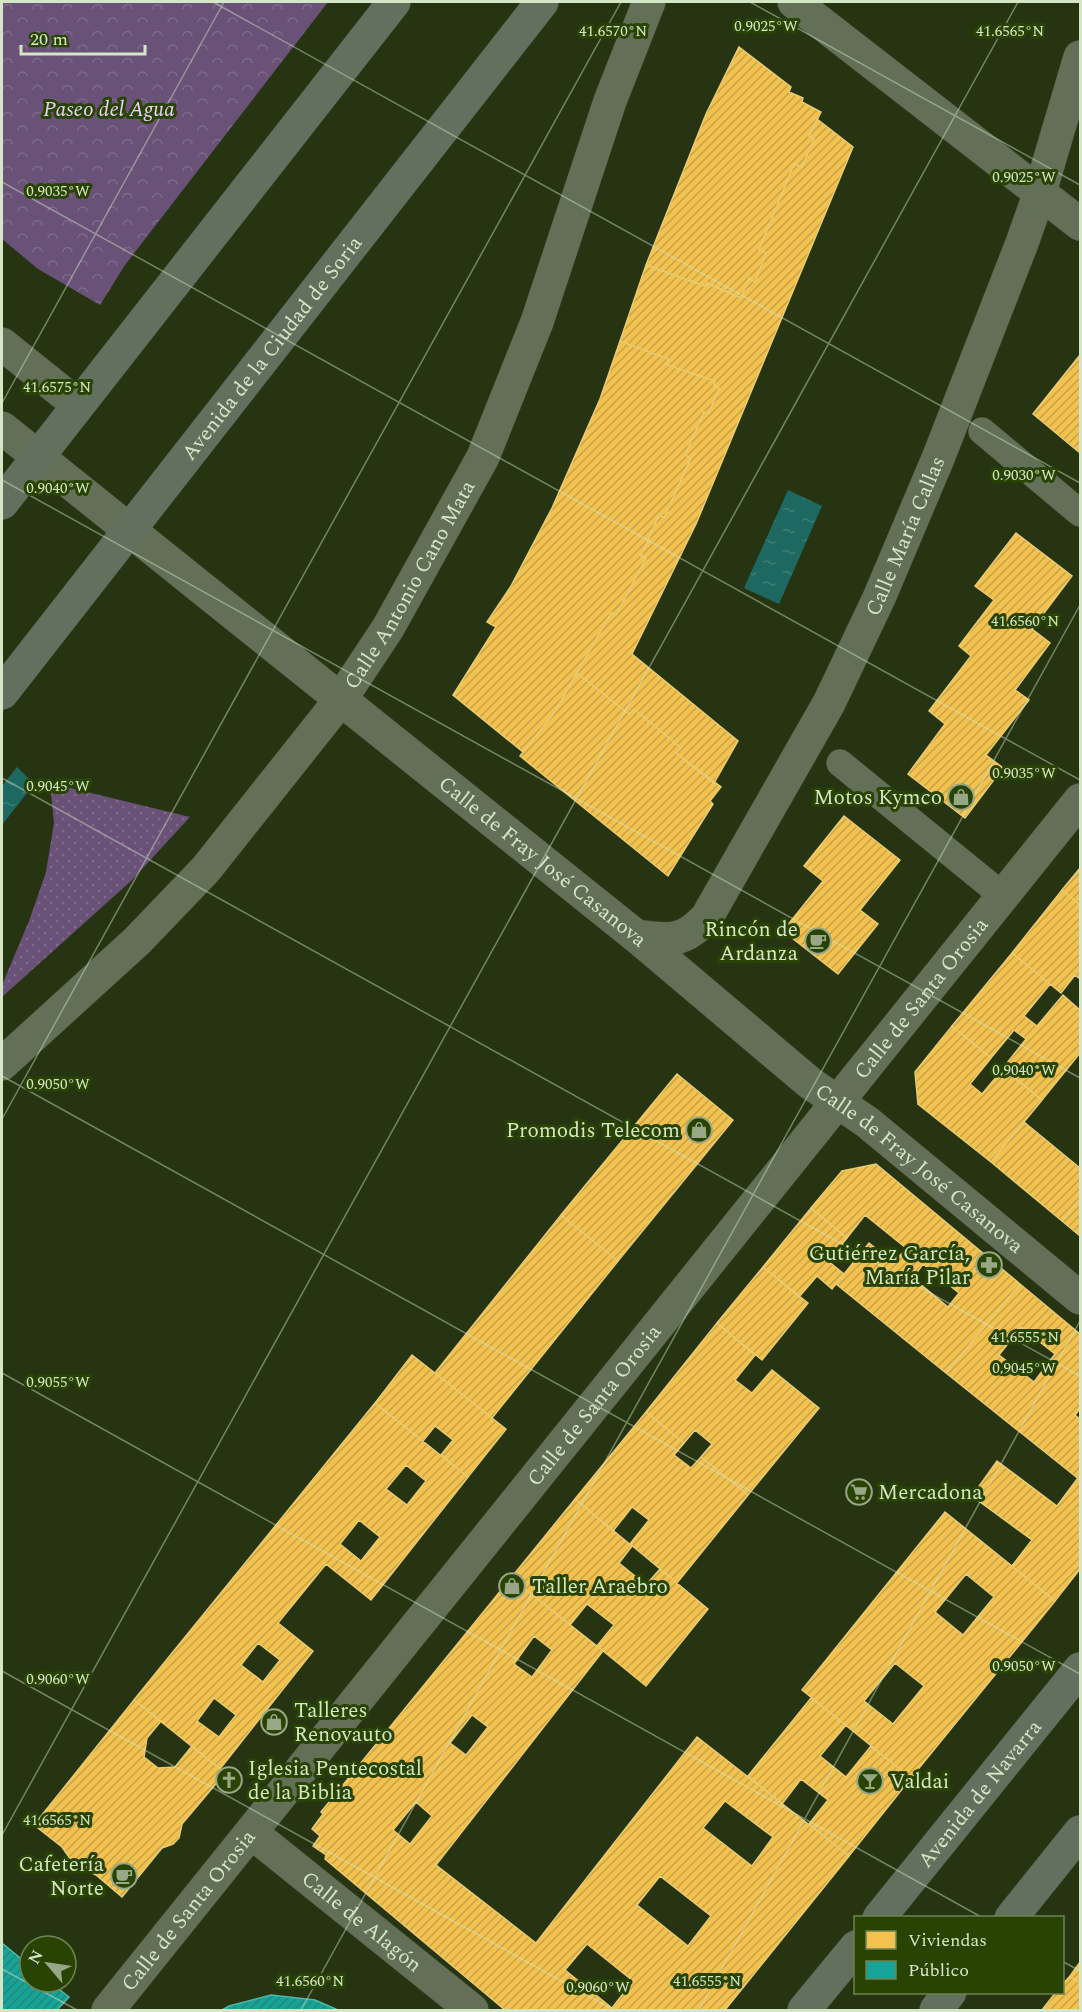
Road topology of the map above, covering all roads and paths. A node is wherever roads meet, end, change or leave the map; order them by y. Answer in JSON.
{"nodes":[{"id":1,"x":394,"y":2,"type":"edge"},
{"id":2,"x":542,"y":2,"type":"edge"},
{"id":3,"x":649,"y":2,"type":"edge"},
{"id":4,"x":794,"y":2,"type":"edge"},
{"id":5,"x":1080,"y":57,"type":"edge"},
{"id":6,"x":1040,"y":192,"type":"junction"},
{"id":7,"x":1080,"y":224,"type":"edge"},
{"id":8,"x":2,"y":344,"type":"edge"},
{"id":9,"x":78,"y":405,"type":"junction"},
{"id":10,"x":2,"y":428,"type":"edge"},
{"id":11,"x":982,"y":431,"type":"dead end"},
{"id":12,"x":37,"y":457,"type":"junction"},
{"id":13,"x":2,"y":503,"type":"edge"},
{"id":14,"x":1080,"y":513,"type":"edge"},
{"id":15,"x":128,"y":529,"type":"junction"},
{"id":16,"x":2,"y":693,"type":"edge"},
{"id":17,"x":341,"y":699,"type":"junction"},
{"id":18,"x":840,"y":763,"type":"dead end"},
{"id":19,"x":1080,"y":800,"type":"edge"},
{"id":20,"x":1003,"y":896,"type":"junction"},
{"id":21,"x":636,"y":936,"type":"junction"},
{"id":22,"x":2,"y":1064,"type":"edge"},
{"id":23,"x":836,"y":1103,"type":"junction"},
{"id":24,"x":1080,"y":1298,"type":"edge"},
{"id":25,"x":1080,"y":1669,"type":"edge"},
{"id":26,"x":1080,"y":1832,"type":"edge"},
{"id":27,"x":252,"y":1833,"type":"junction"},
{"id":28,"x":880,"y":1916,"type":"edge"},
{"id":29,"x":1012,"y":1916,"type":"edge"},
{"id":30,"x":854,"y":1948,"type":"edge"},
{"id":31,"x":949,"y":1994,"type":"edge"},
{"id":32,"x":108,"y":2010,"type":"edge"},
{"id":33,"x":472,"y":2010,"type":"edge"},
{"id":34,"x":804,"y":2010,"type":"edge"},
{"id":35,"x":936,"y":2010,"type":"edge"}],
"edges":[{"from":1,"to":9,"type":"main road"},
{"from":2,"to":15,"type":"main road","name":"Avenida de la Ciudad de Soria"},
{"from":3,"to":17,"type":"street","name":"Calle Antonio Cano Mata"},
{"from":4,"to":6,"type":"street"},
{"from":5,"to":6,"type":"street","name":"Calle María Callas"},
{"from":6,"to":7,"type":"street"},
{"from":6,"to":21,"type":"street","name":"Calle María Callas"},
{"from":8,"to":9,"type":"street"},
{"from":9,"to":12,"type":"main road"},
{"from":10,"to":12,"type":"street","name":"Calle de Fray José Casanova"},
{"from":11,"to":14,"type":"street"},
{"from":12,"to":13,"type":"main road"},
{"from":12,"to":15,"type":"street","name":"Calle de Fray José Casanova"},
{"from":15,"to":16,"type":"main road","name":"Avenida de la Ciudad de Soria"},
{"from":15,"to":17,"type":"street","name":"Calle de Fray José Casanova"},
{"from":17,"to":21,"type":"street","name":"Calle de Fray José Casanova"},
{"from":17,"to":22,"type":"street","name":"Calle Antonio Cano Mata"},
{"from":18,"to":20,"type":"street"},
{"from":19,"to":20,"type":"street","name":"Calle de Santa Orosia"},
{"from":20,"to":23,"type":"street","name":"Calle de Santa Orosia"},
{"from":21,"to":23,"type":"street","name":"Calle de Fray José Casanova"},
{"from":23,"to":24,"type":"street","name":"Calle de Fray José Casanova"},
{"from":23,"to":27,"type":"street","name":"Calle de Santa Orosia"},
{"from":25,"to":28,"type":"main road","name":"Avenida de Navarra"},
{"from":26,"to":29,"type":"main road"},
{"from":27,"to":32,"type":"street","name":"Calle de Santa Orosia"},
{"from":27,"to":33,"type":"street","name":"Calle de Alagón"},
{"from":30,"to":34,"type":"main road"},
{"from":31,"to":35,"type":"main road"}]}
